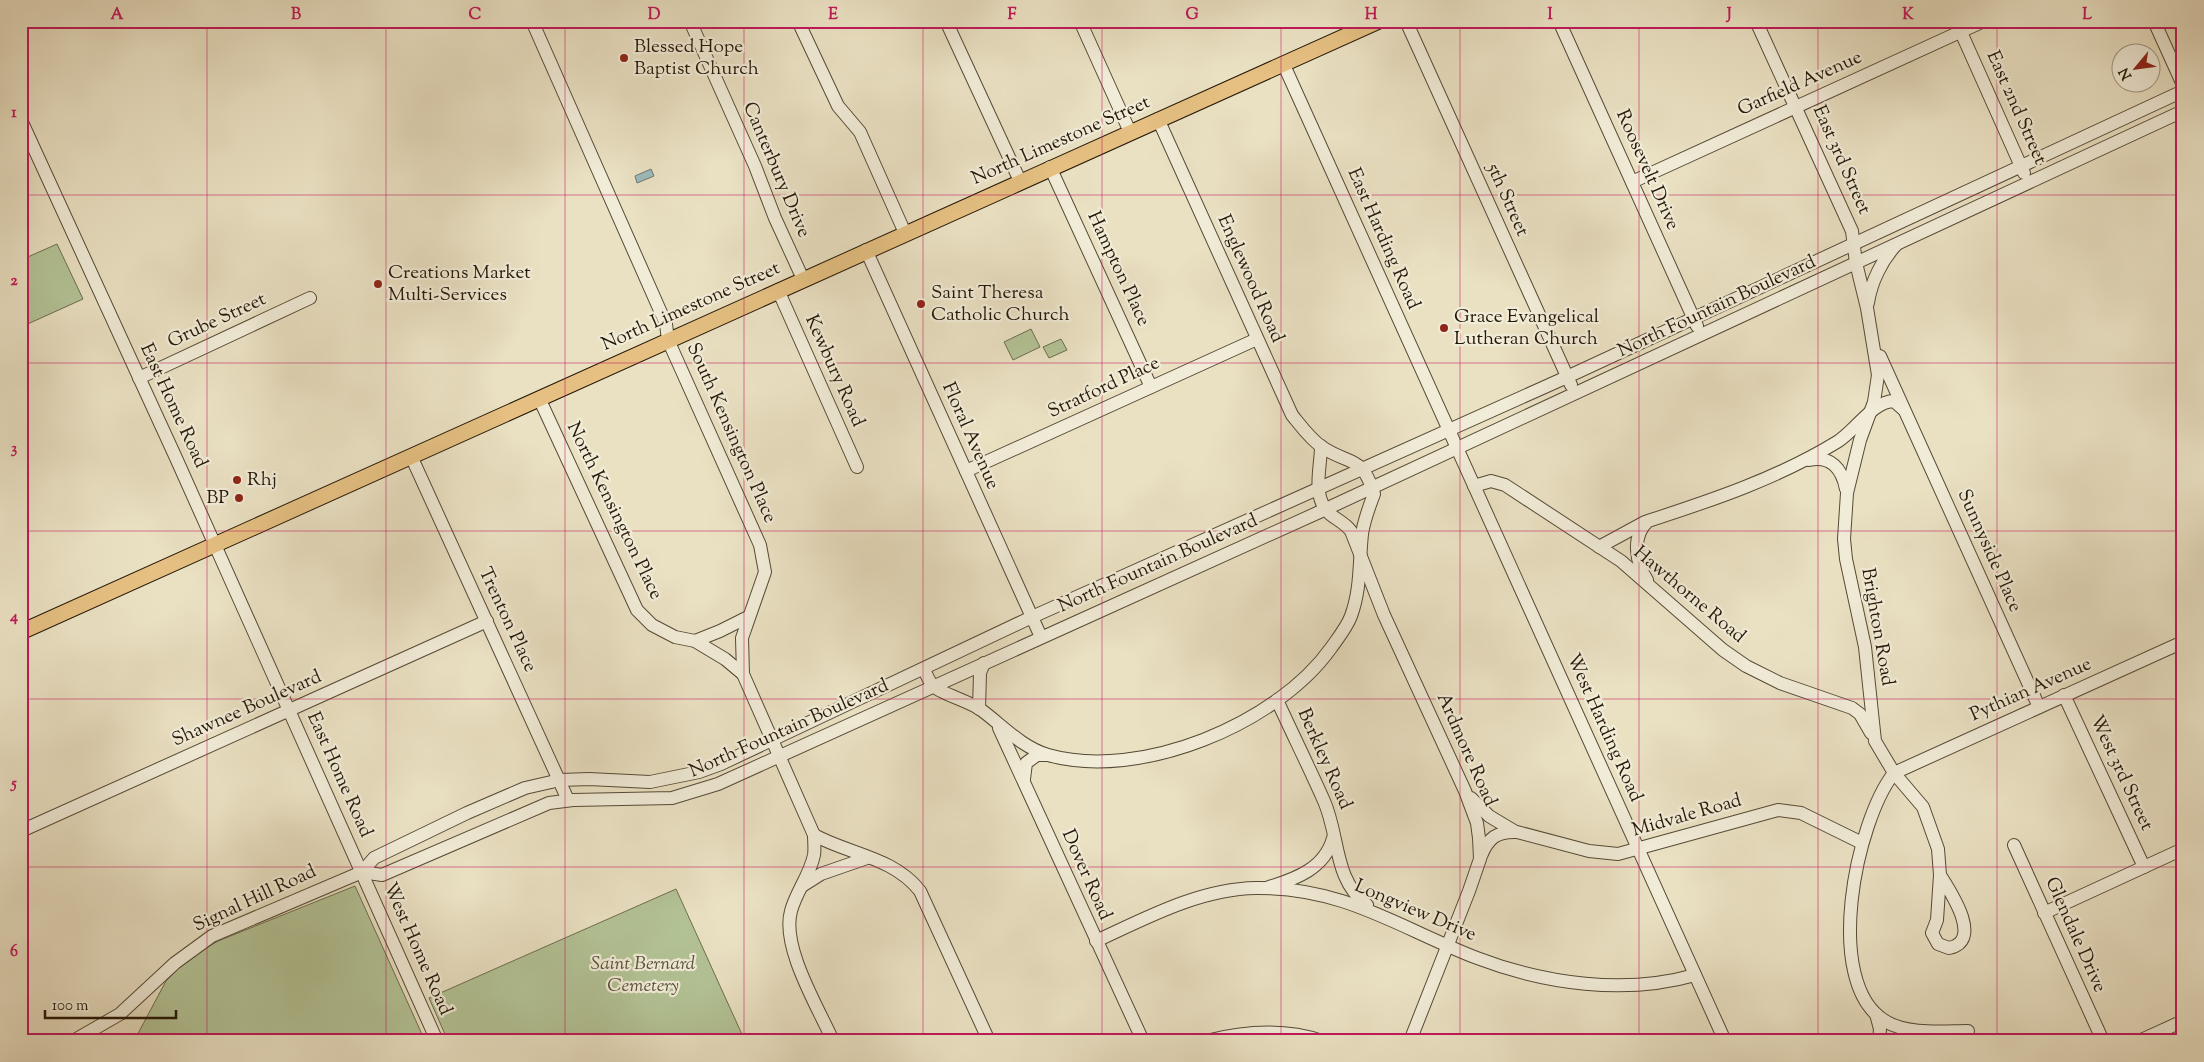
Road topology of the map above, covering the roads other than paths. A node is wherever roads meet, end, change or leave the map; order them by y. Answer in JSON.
{"nodes":[{"id":1,"x":532,"y":21,"type":"edge"},
{"id":2,"x":690,"y":21,"type":"edge"},
{"id":3,"x":798,"y":21,"type":"edge"},
{"id":4,"x":946,"y":21,"type":"edge"},
{"id":5,"x":1080,"y":21,"type":"edge"},
{"id":6,"x":1379,"y":21,"type":"edge"},
{"id":7,"x":1406,"y":21,"type":"edge"},
{"id":8,"x":1559,"y":21,"type":"edge"},
{"id":9,"x":1756,"y":21,"type":"edge"},
{"id":10,"x":1984,"y":21,"type":"edge"},
{"id":11,"x":2154,"y":21,"type":"edge"},
{"id":12,"x":1958,"y":27,"type":"edge"},
{"id":13,"x":1283,"y":64,"type":"junction"},
{"id":14,"x":2183,"y":84,"type":"edge"},
{"id":15,"x":2183,"y":91,"type":"edge"},
{"id":16,"x":1796,"y":106,"type":"junction"},
{"id":17,"x":2183,"y":111,"type":"edge"},
{"id":18,"x":1158,"y":119,"type":"junction"},
{"id":19,"x":21,"y":120,"type":"edge"},
{"id":20,"x":1130,"y":132,"type":"junction"},
{"id":21,"x":2020,"y":165,"type":"junction"},
{"id":22,"x":1050,"y":167,"type":"junction"},
{"id":23,"x":1020,"y":181,"type":"junction"},
{"id":24,"x":1632,"y":182,"type":"junction"},
{"id":25,"x":2029,"y":182,"type":"junction"},
{"id":26,"x":905,"y":233,"type":"junction"},
{"id":27,"x":1899,"y":243,"type":"junction"},
{"id":28,"x":1855,"y":245,"type":"junction"},
{"id":29,"x":866,"y":250,"type":"junction"},
{"id":30,"x":1856,"y":263,"type":"junction"},
{"id":31,"x":803,"y":279,"type":"junction"},
{"id":32,"x":778,"y":290,"type":"junction"},
{"id":33,"x":310,"y":298,"type":"dead end"},
{"id":34,"x":1867,"y":308,"type":"junction"},
{"id":35,"x":1693,"y":318,"type":"junction"},
{"id":36,"x":1701,"y":335,"type":"junction"},
{"id":37,"x":1872,"y":338,"type":"junction"},
{"id":38,"x":1257,"y":339,"type":"junction"},
{"id":39,"x":668,"y":340,"type":"junction"},
{"id":40,"x":1568,"y":377,"type":"junction"},
{"id":41,"x":139,"y":378,"type":"junction"},
{"id":42,"x":1151,"y":387,"type":"junction"},
{"id":43,"x":1575,"y":394,"type":"junction"},
{"id":44,"x":539,"y":398,"type":"junction"},
{"id":45,"x":1905,"y":411,"type":"junction"},
{"id":46,"x":1870,"y":414,"type":"junction"},
{"id":47,"x":1448,"y":431,"type":"junction"},
{"id":48,"x":1322,"y":446,"type":"junction"},
{"id":49,"x":1457,"y":449,"type":"junction"},
{"id":50,"x":411,"y":456,"type":"junction"},
{"id":51,"x":1804,"y":460,"type":"junction"},
{"id":52,"x":857,"y":467,"type":"dead end"},
{"id":53,"x":1363,"y":467,"type":"junction"},
{"id":54,"x":966,"y":471,"type":"junction"},
{"id":55,"x":1474,"y":486,"type":"junction"},
{"id":56,"x":1372,"y":488,"type":"junction"},
{"id":57,"x":1318,"y":489,"type":"junction"},
{"id":58,"x":1847,"y":493,"type":"junction"},
{"id":59,"x":1326,"y":509,"type":"junction"},
{"id":60,"x":1648,"y":521,"type":"junction"},
{"id":61,"x":214,"y":544,"type":"junction"},
{"id":62,"x":1599,"y":547,"type":"junction"},
{"id":63,"x":1360,"y":555,"type":"junction"},
{"id":64,"x":1654,"y":590,"type":"junction"},
{"id":65,"x":748,"y":617,"type":"junction"},
{"id":66,"x":1032,"y":618,"type":"junction"},
{"id":67,"x":487,"y":621,"type":"junction"},
{"id":68,"x":21,"y":632,"type":"edge"},
{"id":69,"x":1041,"y":637,"type":"junction"},
{"id":70,"x":695,"y":641,"type":"junction"},
{"id":71,"x":2183,"y":642,"type":"edge"},
{"id":72,"x":984,"y":663,"type":"junction"},
{"id":73,"x":924,"y":669,"type":"junction"},
{"id":74,"x":743,"y":674,"type":"junction"},
{"id":75,"x":933,"y":686,"type":"junction"},
{"id":76,"x":2064,"y":695,"type":"junction"},
{"id":77,"x":1277,"y":700,"type":"junction"},
{"id":78,"x":2039,"y":707,"type":"junction"},
{"id":79,"x":979,"y":709,"type":"junction"},
{"id":80,"x":289,"y":710,"type":"junction"},
{"id":81,"x":997,"y":723,"type":"junction"},
{"id":82,"x":772,"y":740,"type":"junction"},
{"id":83,"x":1875,"y":741,"type":"junction"},
{"id":84,"x":1047,"y":754,"type":"junction"},
{"id":85,"x":780,"y":757,"type":"junction"},
{"id":86,"x":1894,"y":773,"type":"junction"},
{"id":87,"x":560,"y":780,"type":"junction"},
{"id":88,"x":1025,"y":783,"type":"junction"},
{"id":89,"x":1465,"y":790,"type":"junction"},
{"id":90,"x":568,"y":800,"type":"junction"},
{"id":91,"x":21,"y":830,"type":"edge"},
{"id":92,"x":1517,"y":832,"type":"junction"},
{"id":93,"x":814,"y":835,"type":"junction"},
{"id":94,"x":1334,"y":835,"type":"junction"},
{"id":95,"x":1862,"y":843,"type":"junction"},
{"id":96,"x":2014,"y":846,"type":"dead end"},
{"id":97,"x":2183,"y":849,"type":"edge"},
{"id":98,"x":1639,"y":850,"type":"junction"},
{"id":99,"x":867,"y":858,"type":"junction"},
{"id":100,"x":1480,"y":859,"type":"junction"},
{"id":101,"x":2144,"y":867,"type":"junction"},
{"id":102,"x":362,"y":872,"type":"junction"},
{"id":103,"x":1940,"y":875,"type":"junction"},
{"id":104,"x":802,"y":886,"type":"junction"},
{"id":105,"x":1264,"y":888,"type":"junction"},
{"id":106,"x":1374,"y":911,"type":"junction"},
{"id":107,"x":2044,"y":913,"type":"junction"},
{"id":108,"x":1096,"y":941,"type":"junction"},
{"id":109,"x":1448,"y":945,"type":"junction"},
{"id":110,"x":1696,"y":975,"type":"junction"},
{"id":111,"x":1876,"y":1014,"type":"junction"},
{"id":112,"x":2183,"y":1021,"type":"edge"},
{"id":113,"x":1968,"y":1031,"type":"dead end"},
{"id":114,"x":73,"y":1041,"type":"edge"},
{"id":115,"x":437,"y":1041,"type":"edge"},
{"id":116,"x":833,"y":1041,"type":"edge"},
{"id":117,"x":989,"y":1041,"type":"edge"},
{"id":118,"x":1143,"y":1041,"type":"edge"},
{"id":119,"x":1206,"y":1041,"type":"edge"},
{"id":120,"x":1322,"y":1041,"type":"edge"},
{"id":121,"x":1410,"y":1041,"type":"edge"},
{"id":122,"x":1726,"y":1041,"type":"edge"},
{"id":123,"x":1879,"y":1041,"type":"edge"},
{"id":124,"x":2103,"y":1041,"type":"edge"},
{"id":125,"x":2139,"y":1041,"type":"edge"}],
"edges":[{"from":1,"to":39,"type":"street","name":"South Kensington Place"},
{"from":2,"to":31,"type":"street","name":"Canterbury Drive"},
{"from":3,"to":26,"type":"street"},
{"from":4,"to":23,"type":"street"},
{"from":5,"to":20,"type":"street"},
{"from":6,"to":13,"type":"main road","name":"North Limestone Street"},
{"from":7,"to":40,"type":"street","name":"5th Street"},
{"from":8,"to":24,"type":"street","name":"Roosevelt Drive"},
{"from":9,"to":16,"type":"street","name":"East 3rd Street"},
{"from":10,"to":12,"type":"street","name":"Garfield Avenue"},
{"from":11,"to":14,"type":"street"},
{"from":12,"to":16,"type":"street","name":"Garfield Avenue"},
{"from":12,"to":21,"type":"street","name":"East 2nd Street"},
{"from":13,"to":18,"type":"main road","name":"North Limestone Street"},
{"from":13,"to":47,"type":"street","name":"East Harding Road"},
{"from":15,"to":21,"type":"street","name":"North Fountain Boulevard"},
{"from":16,"to":24,"type":"street","name":"Garfield Avenue"},
{"from":16,"to":28,"type":"street","name":"East 3rd Street"},
{"from":17,"to":25,"type":"street","name":"North Fountain Boulevard"},
{"from":18,"to":20,"type":"main road","name":"North Limestone Street"},
{"from":18,"to":38,"type":"street","name":"Englewood Road"},
{"from":19,"to":41,"type":"street","name":"East Home Road"},
{"from":20,"to":22,"type":"main road","name":"North Limestone Street"},
{"from":21,"to":25,"type":"street","name":"East 2nd Street"},
{"from":21,"to":28,"type":"street","name":"North Fountain Boulevard"},
{"from":22,"to":23,"type":"main road","name":"North Limestone Street"},
{"from":22,"to":42,"type":"street","name":"Hampton Place"},
{"from":23,"to":26,"type":"main road","name":"North Limestone Street"},
{"from":24,"to":35,"type":"street","name":"Roosevelt Drive"},
{"from":25,"to":27,"type":"street","name":"North Fountain Boulevard"},
{"from":26,"to":29,"type":"main road","name":"North Limestone Street"},
{"from":27,"to":30,"type":"street","name":"North Fountain Boulevard"},
{"from":27,"to":34,"type":"street"},
{"from":28,"to":30,"type":"street","name":"East 3rd Street"},
{"from":28,"to":35,"type":"street","name":"North Fountain Boulevard"},
{"from":29,"to":31,"type":"main road","name":"North Limestone Street"},
{"from":29,"to":54,"type":"street","name":"Floral Avenue"},
{"from":30,"to":34,"type":"street","name":"Brighton Road"},
{"from":30,"to":36,"type":"street","name":"North Fountain Boulevard"},
{"from":31,"to":32,"type":"main road","name":"North Limestone Street"},
{"from":32,"to":39,"type":"main road","name":"North Limestone Street"},
{"from":32,"to":52,"type":"street","name":"Kewbury Road"},
{"from":33,"to":41,"type":"street","name":"Grube Street"},
{"from":34,"to":37,"type":"street","name":"Brighton Road"},
{"from":35,"to":36,"type":"street","name":"Roosevelt Drive"},
{"from":35,"to":40,"type":"street","name":"North Fountain Boulevard"},
{"from":36,"to":43,"type":"street","name":"North Fountain Boulevard"},
{"from":37,"to":45,"type":"street","name":"Sunnyside Place"},
{"from":37,"to":46,"type":"street","name":"Brighton Road"},
{"from":38,"to":42,"type":"street","name":"Stratford Place"},
{"from":38,"to":48,"type":"street","name":"Englewood Road"},
{"from":39,"to":44,"type":"main road","name":"North Limestone Street"},
{"from":39,"to":65,"type":"street","name":"South Kensington Place"},
{"from":40,"to":43,"type":"street","name":"5th Street"},
{"from":40,"to":47,"type":"street","name":"North Fountain Boulevard"},
{"from":41,"to":61,"type":"street","name":"East Home Road"},
{"from":42,"to":54,"type":"street","name":"Stratford Place"},
{"from":43,"to":49,"type":"street","name":"North Fountain Boulevard"},
{"from":44,"to":50,"type":"main road","name":"North Limestone Street"},
{"from":44,"to":70,"type":"street","name":"North Kensington Place"},
{"from":45,"to":46,"type":"street"},
{"from":45,"to":78,"type":"street","name":"Sunnyside Place"},
{"from":46,"to":51,"type":"street"},
{"from":46,"to":58,"type":"street","name":"Brighton Road"},
{"from":47,"to":49,"type":"street","name":"West Harding Road"},
{"from":47,"to":53,"type":"street","name":"North Fountain Boulevard"},
{"from":48,"to":53,"type":"street","name":"Englewood Road"},
{"from":48,"to":57,"type":"street"},
{"from":49,"to":55,"type":"street","name":"West Harding Road"},
{"from":49,"to":56,"type":"street","name":"North Fountain Boulevard"},
{"from":50,"to":61,"type":"main road","name":"North Limestone Street"},
{"from":50,"to":67,"type":"street","name":"Trenton Place"},
{"from":51,"to":58,"type":"street"},
{"from":51,"to":60,"type":"street"},
{"from":53,"to":56,"type":"street"},
{"from":53,"to":57,"type":"street","name":"North Fountain Boulevard"},
{"from":54,"to":66,"type":"street","name":"Floral Avenue"},
{"from":55,"to":62,"type":"street","name":"Hawthorne Road"},
{"from":55,"to":98,"type":"street","name":"West Harding Road"},
{"from":56,"to":59,"type":"street","name":"North Fountain Boulevard"},
{"from":56,"to":63,"type":"street"},
{"from":57,"to":59,"type":"street","name":"Ardmore Road"},
{"from":57,"to":66,"type":"street","name":"North Fountain Boulevard"},
{"from":58,"to":83,"type":"street","name":"Brighton Road"},
{"from":59,"to":63,"type":"street","name":"Ardmore Road"},
{"from":59,"to":69,"type":"street","name":"North Fountain Boulevard"},
{"from":60,"to":62,"type":"street"},
{"from":60,"to":64,"type":"street"},
{"from":61,"to":68,"type":"main road","name":"North Limestone Street"},
{"from":61,"to":80,"type":"street","name":"East Home Road"},
{"from":62,"to":64,"type":"street","name":"Hawthorne Road"},
{"from":63,"to":77,"type":"street"},
{"from":63,"to":89,"type":"street","name":"Ardmore Road"},
{"from":64,"to":83,"type":"street","name":"Hawthorne Road"},
{"from":65,"to":70,"type":"street"},
{"from":65,"to":74,"type":"street","name":"South Kensington Place"},
{"from":66,"to":69,"type":"street","name":"Floral Avenue"},
{"from":66,"to":73,"type":"street","name":"North Fountain Boulevard"},
{"from":67,"to":80,"type":"street","name":"Shawnee Boulevard"},
{"from":67,"to":87,"type":"street","name":"Trenton Place"},
{"from":69,"to":72,"type":"street","name":"North Fountain Boulevard"},
{"from":70,"to":74,"type":"street","name":"North Kensington Place"},
{"from":71,"to":76,"type":"street","name":"Pythian Avenue"},
{"from":72,"to":75,"type":"street","name":"North Fountain Boulevard"},
{"from":72,"to":79,"type":"street"},
{"from":73,"to":75,"type":"street"},
{"from":73,"to":82,"type":"street","name":"North Fountain Boulevard"},
{"from":74,"to":82,"type":"street"},
{"from":75,"to":79,"type":"street"},
{"from":75,"to":85,"type":"street","name":"North Fountain Boulevard"},
{"from":76,"to":78,"type":"street","name":"Pythian Avenue"},
{"from":76,"to":101,"type":"street","name":"West 3rd Street"},
{"from":77,"to":84,"type":"street"},
{"from":77,"to":94,"type":"street","name":"Berkley Road"},
{"from":78,"to":86,"type":"street","name":"Pythian Avenue"},
{"from":79,"to":81,"type":"street"},
{"from":80,"to":91,"type":"street","name":"Shawnee Boulevard"},
{"from":80,"to":102,"type":"street","name":"East Home Road"},
{"from":81,"to":84,"type":"street"},
{"from":81,"to":88,"type":"street","name":"Dover Road"},
{"from":82,"to":85,"type":"street"},
{"from":82,"to":87,"type":"street","name":"North Fountain Boulevard"},
{"from":83,"to":86,"type":"street","name":"Brighton Road"},
{"from":84,"to":88,"type":"street"},
{"from":85,"to":90,"type":"street","name":"North Fountain Boulevard"},
{"from":85,"to":93,"type":"street"},
{"from":86,"to":95,"type":"street"},
{"from":86,"to":103,"type":"street","name":"Brighton Road"},
{"from":87,"to":90,"type":"street","name":"Trenton Place"},
{"from":87,"to":102,"type":"street","name":"North Fountain Boulevard"},
{"from":88,"to":108,"type":"street","name":"Dover Road"},
{"from":89,"to":92,"type":"street","name":"Midvale Road"},
{"from":89,"to":100,"type":"street","name":"Ardmore Road"},
{"from":90,"to":102,"type":"street","name":"North Fountain Boulevard"},
{"from":92,"to":98,"type":"street","name":"Midvale Road"},
{"from":92,"to":100,"type":"street","name":"Midvale Road"},
{"from":93,"to":99,"type":"street"},
{"from":93,"to":104,"type":"street"},
{"from":94,"to":105,"type":"street","name":"Berkley Road"},
{"from":94,"to":106,"type":"street","name":"Berkley Road"},
{"from":95,"to":98,"type":"street","name":"Midvale Road"},
{"from":95,"to":111,"type":"street"},
{"from":96,"to":107,"type":"street","name":"Glendale Drive"},
{"from":97,"to":101,"type":"street"},
{"from":98,"to":110,"type":"street","name":"West Harding Road"},
{"from":99,"to":104,"type":"street"},
{"from":99,"to":117,"type":"street"},
{"from":100,"to":109,"type":"street","name":"Ardmore Road"},
{"from":101,"to":107,"type":"street"},
{"from":102,"to":114,"type":"street","name":"Signal Hill Road"},
{"from":102,"to":115,"type":"street","name":"West Home Road"},
{"from":103,"to":103,"type":"street","name":"Brighton Road"},
{"from":104,"to":116,"type":"street"},
{"from":105,"to":106,"type":"street","name":"Longview Drive"},
{"from":105,"to":108,"type":"street","name":"Longview Drive"},
{"from":106,"to":109,"type":"street","name":"Longview Drive"},
{"from":107,"to":124,"type":"street","name":"Glendale Drive"},
{"from":108,"to":118,"type":"street","name":"Dover Road"},
{"from":109,"to":110,"type":"street","name":"Longview Drive"},
{"from":109,"to":121,"type":"street","name":"Ardmore Road"},
{"from":110,"to":122,"type":"street","name":"West Harding Road"},
{"from":111,"to":113,"type":"street"},
{"from":111,"to":123,"type":"street"},
{"from":112,"to":125,"type":"street"},
{"from":119,"to":120,"type":"street"}]}
